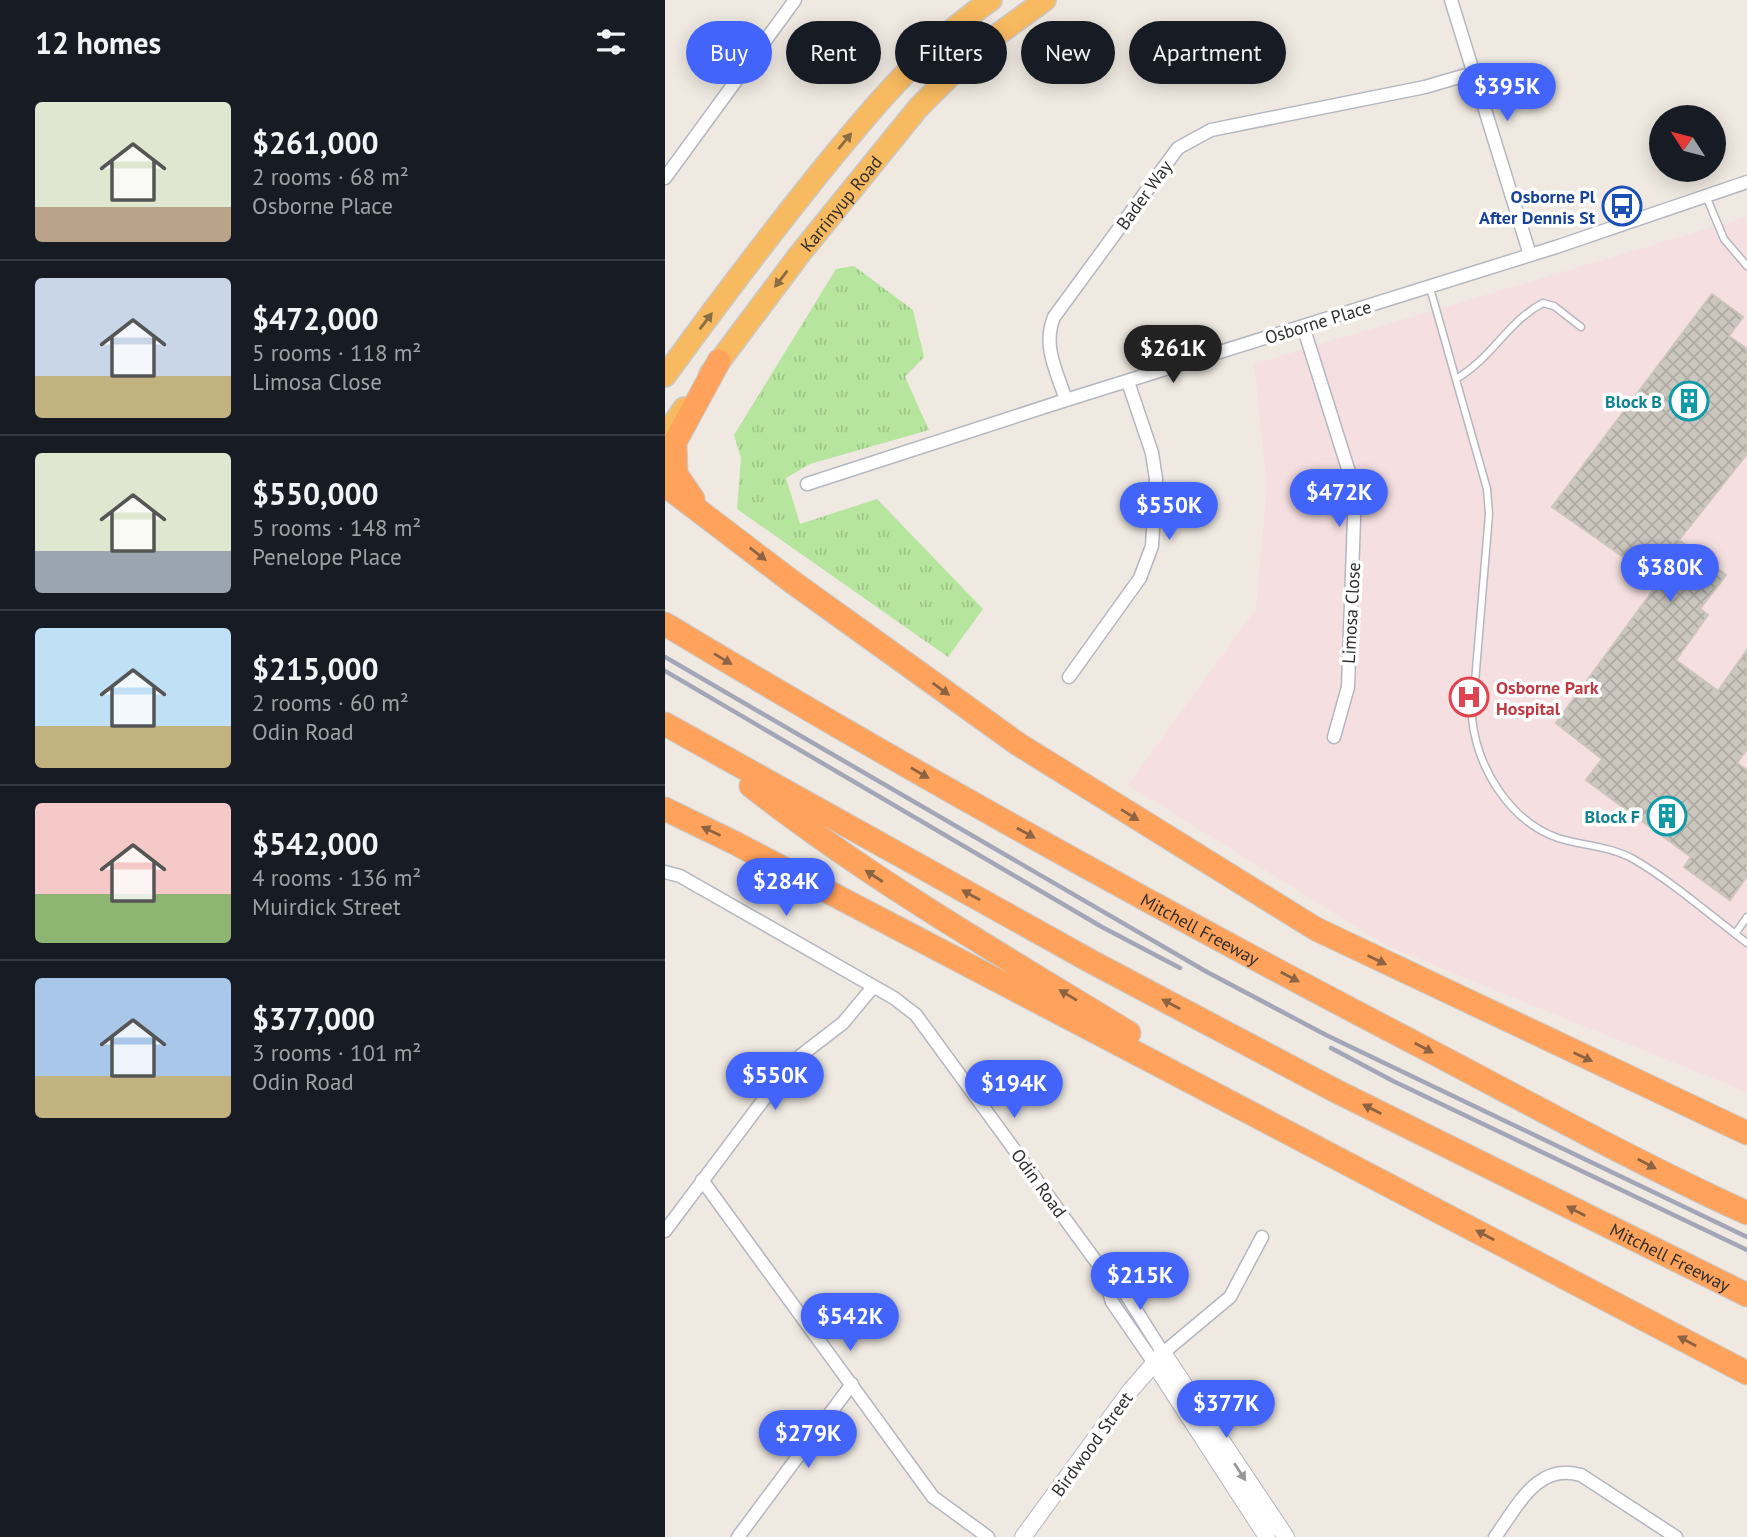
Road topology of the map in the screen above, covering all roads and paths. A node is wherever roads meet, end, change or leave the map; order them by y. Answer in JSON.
{"nodes":[{"id":1,"x":795,"y":0,"type":"edge"},
{"id":2,"x":991,"y":0,"type":"edge"},
{"id":3,"x":1045,"y":0,"type":"edge"},
{"id":4,"x":1451,"y":0,"type":"edge"},
{"id":5,"x":964,"y":21,"type":"edge"},
{"id":6,"x":1007,"y":28,"type":"edge"},
{"id":7,"x":1473,"y":73,"type":"junction"},
{"id":8,"x":895,"y":81,"type":"edge"},
{"id":9,"x":897,"y":84,"type":"edge"},
{"id":10,"x":930,"y":84,"type":"edge"},
{"id":11,"x":942,"y":84,"type":"edge"},
{"id":12,"x":665,"y":178,"type":"edge"},
{"id":13,"x":1747,"y":182,"type":"edge"},
{"id":14,"x":1705,"y":195,"type":"junction"},
{"id":15,"x":1530,"y":255,"type":"junction"},
{"id":16,"x":1747,"y":266,"type":"edge"},
{"id":17,"x":1430,"y":288,"type":"junction"},
{"id":18,"x":1303,"y":326,"type":"junction"},
{"id":19,"x":1581,"y":327,"type":"dead end"},
{"id":20,"x":719,"y":361,"type":"junction"},
{"id":21,"x":665,"y":376,"type":"edge"},
{"id":22,"x":1456,"y":379,"type":"junction"},
{"id":23,"x":1128,"y":382,"type":"junction"},
{"id":24,"x":1066,"y":400,"type":"junction"},
{"id":25,"x":665,"y":435,"type":"edge"},
{"id":26,"x":807,"y":484,"type":"dead end"},
{"id":27,"x":665,"y":485,"type":"edge"},
{"id":28,"x":704,"y":512,"type":"junction"},
{"id":29,"x":665,"y":624,"type":"edge"},
{"id":30,"x":1069,"y":677,"type":"dead end"},
{"id":31,"x":665,"y":724,"type":"edge"},
{"id":32,"x":1334,"y":737,"type":"dead end"},
{"id":33,"x":695,"y":743,"type":"junction"},
{"id":34,"x":665,"y":809,"type":"edge"},
{"id":35,"x":665,"y":873,"type":"edge"},
{"id":36,"x":1747,"y":917,"type":"edge"},
{"id":37,"x":1735,"y":933,"type":"junction"},
{"id":38,"x":1747,"y":943,"type":"edge"},
{"id":39,"x":873,"y":987,"type":"junction"},
{"id":40,"x":1747,"y":1133,"type":"edge"},
{"id":41,"x":1314,"y":1145,"type":"junction"},
{"id":42,"x":702,"y":1180,"type":"junction"},
{"id":43,"x":1747,"y":1213,"type":"edge"},
{"id":44,"x":665,"y":1231,"type":"edge"},
{"id":45,"x":1262,"y":1237,"type":"dead end"},
{"id":46,"x":1747,"y":1295,"type":"edge"},
{"id":47,"x":1159,"y":1358,"type":"junction"},
{"id":48,"x":1747,"y":1373,"type":"edge"},
{"id":49,"x":852,"y":1384,"type":"junction"},
{"id":50,"x":738,"y":1537,"type":"edge"},
{"id":51,"x":988,"y":1537,"type":"edge"},
{"id":52,"x":1023,"y":1537,"type":"edge"},
{"id":53,"x":1267,"y":1537,"type":"edge"},
{"id":54,"x":1286,"y":1537,"type":"edge"},
{"id":55,"x":1495,"y":1537,"type":"edge"},
{"id":56,"x":1676,"y":1537,"type":"edge"}],
"edges":[{"from":1,"to":12,"type":"street"},
{"from":2,"to":5,"type":"highway","name":"Karrinyup Road"},
{"from":3,"to":6,"type":"highway","name":"Karrinyup Road"},
{"from":4,"to":7,"type":"street"},
{"from":7,"to":15,"type":"street"},
{"from":7,"to":24,"type":"street","name":"Bader Way"},
{"from":21,"to":8,"type":"highway","name":"Karrinyup Road","one_way":true},
{"from":9,"to":10,"type":"highway"},
{"from":11,"to":20,"type":"highway","name":"Karrinyup Road","one_way":true},
{"from":13,"to":14,"type":"street","name":"Osborne Place"},
{"from":14,"to":15,"type":"street","name":"Osborne Place"},
{"from":14,"to":16,"type":"lane"},
{"from":15,"to":17,"type":"street","name":"Osborne Place"},
{"from":17,"to":18,"type":"street","name":"Osborne Place"},
{"from":17,"to":22,"type":"lane"},
{"from":18,"to":23,"type":"street","name":"Osborne Place"},
{"from":18,"to":32,"type":"street","name":"Limosa Close"},
{"from":19,"to":22,"type":"lane"},
{"from":20,"to":25,"type":"highway","name":"Karrinyup Road"},
{"from":20,"to":28,"type":"highway"},
{"from":22,"to":37,"type":"lane"},
{"from":23,"to":24,"type":"street","name":"Osborne Place"},
{"from":23,"to":30,"type":"street"},
{"from":24,"to":26,"type":"street","name":"Osborne Place"},
{"from":27,"to":28,"type":"highway"},
{"from":28,"to":40,"type":"highway","one_way":true},
{"from":29,"to":43,"type":"highway","name":"Mitchell Freeway","one_way":true},
{"from":31,"to":33,"type":"highway","name":"Mitchell Freeway"},
{"from":41,"to":33,"type":"highway","one_way":true},
{"from":46,"to":33,"type":"highway","name":"Mitchell Freeway","one_way":true},
{"from":41,"to":34,"type":"highway","one_way":true},
{"from":35,"to":39,"type":"street","name":"Odin Road"},
{"from":36,"to":37,"type":"lane"},
{"from":37,"to":38,"type":"lane"},
{"from":39,"to":42,"type":"street"},
{"from":39,"to":47,"type":"street","name":"Odin Road"},
{"from":48,"to":41,"type":"highway","one_way":true},
{"from":42,"to":44,"type":"street"},
{"from":42,"to":49,"type":"street"},
{"from":45,"to":47,"type":"street"},
{"from":47,"to":52,"type":"street","name":"Birdwood Street"},
{"from":47,"to":53,"type":"street","name":"Odin Road"},
{"from":47,"to":54,"type":"street","name":"Odin Road","one_way":true},
{"from":49,"to":50,"type":"street"},
{"from":49,"to":51,"type":"street"},
{"from":55,"to":56,"type":"street"}]}
